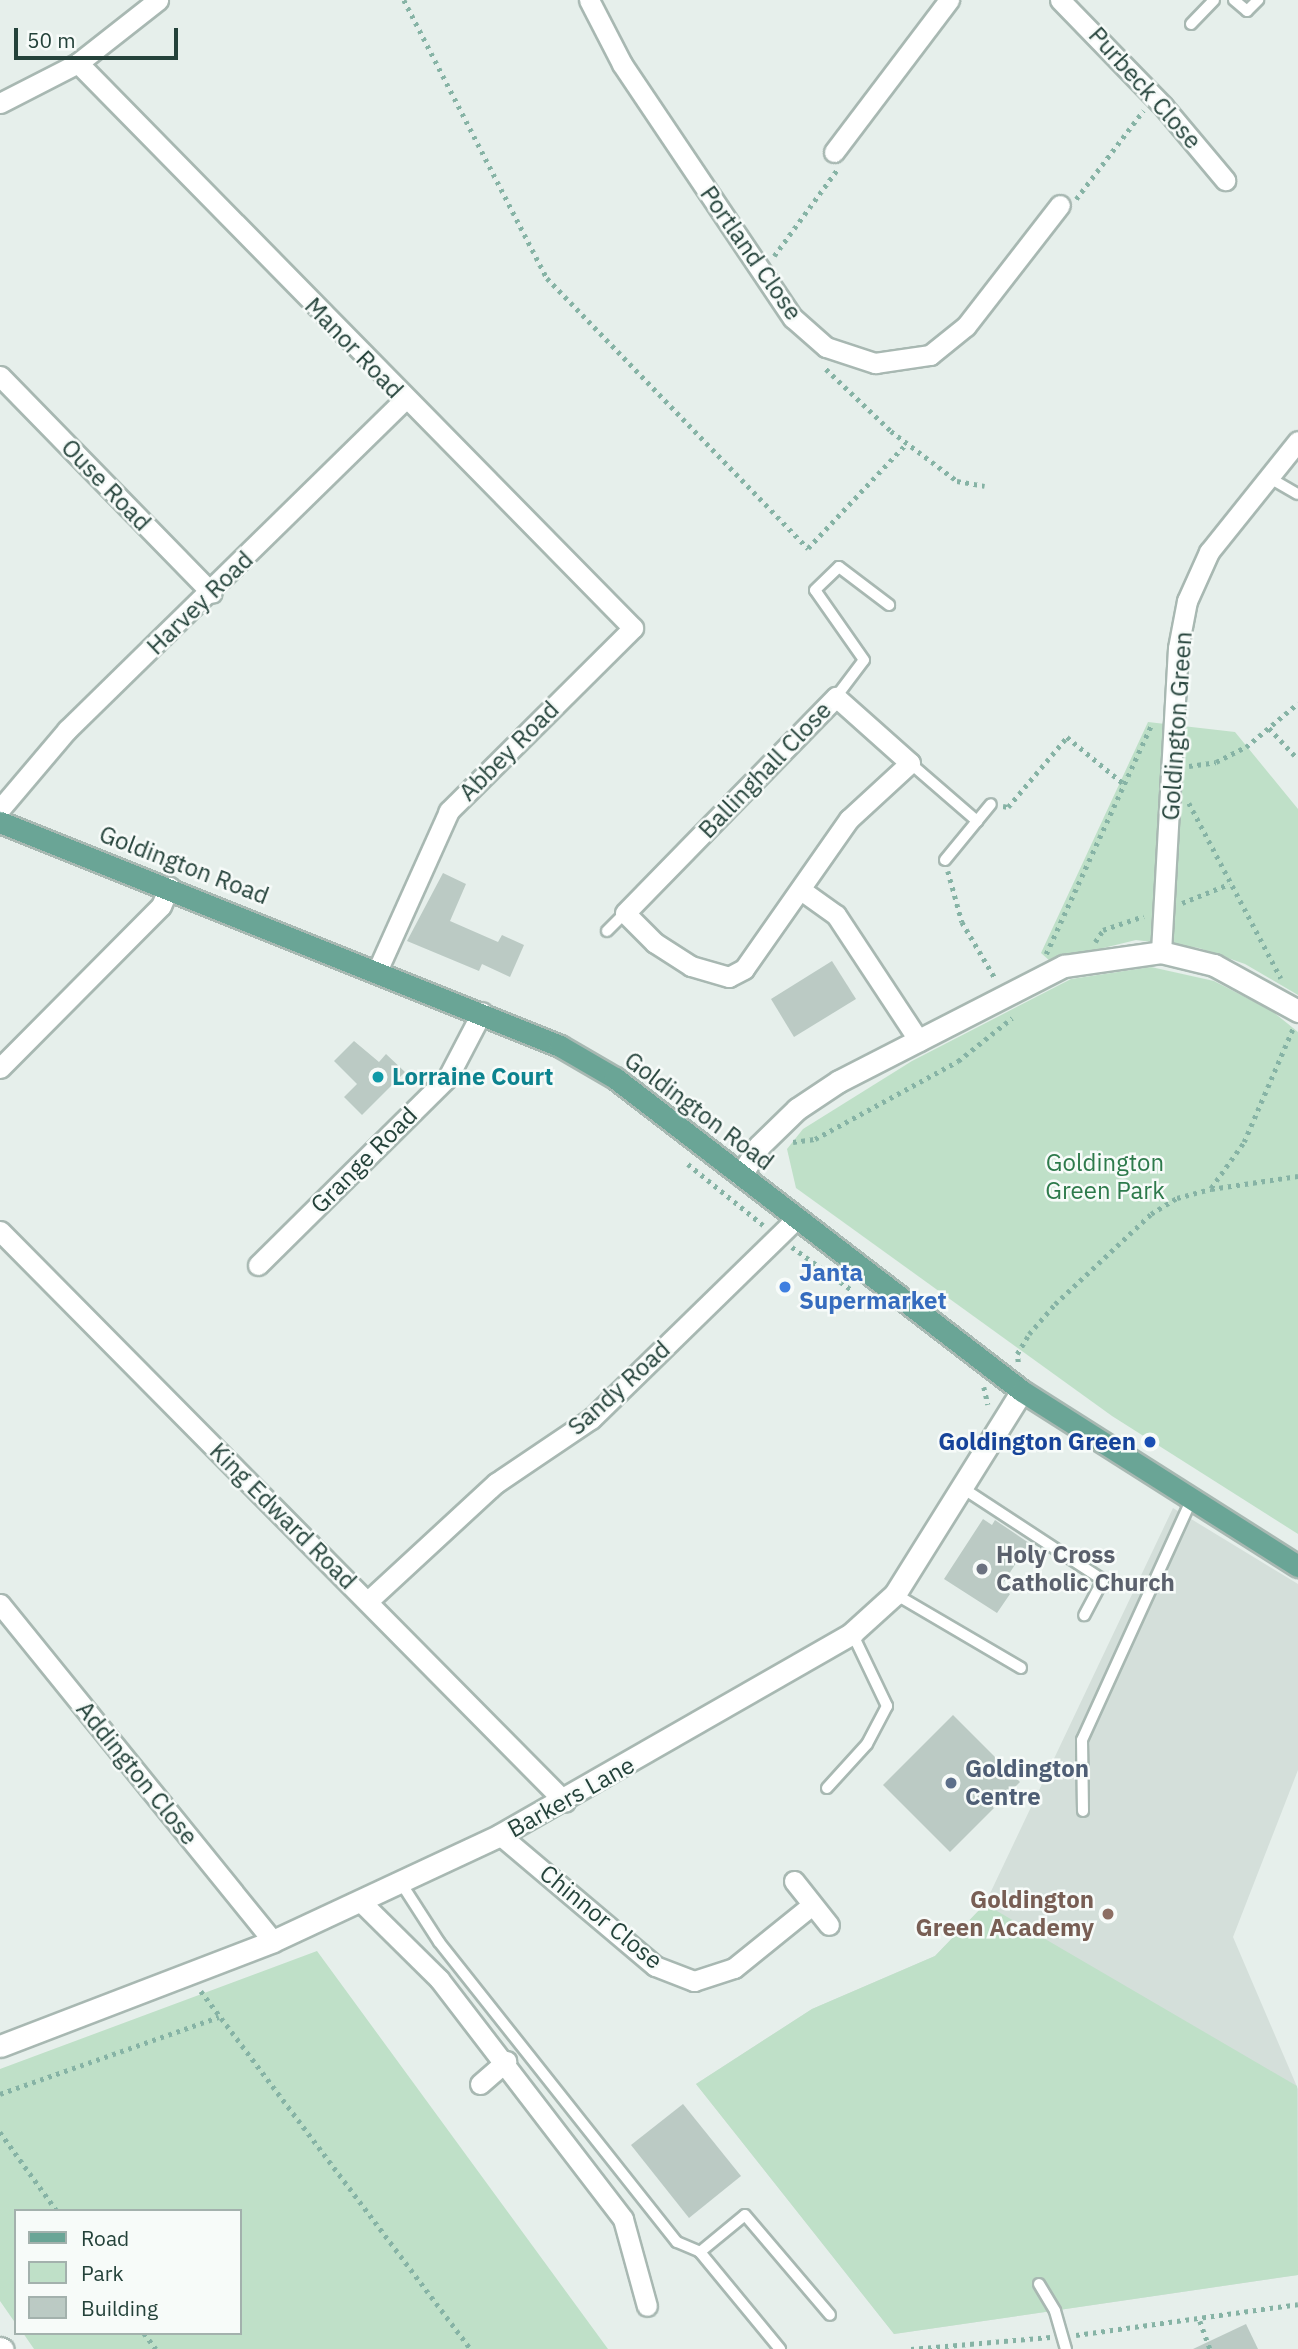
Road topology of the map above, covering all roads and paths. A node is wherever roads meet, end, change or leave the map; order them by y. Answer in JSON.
{"nodes":[{"id":1,"x":158,"y":0,"type":"edge"},
{"id":2,"x":404,"y":0,"type":"edge"},
{"id":3,"x":589,"y":0,"type":"edge"},
{"id":4,"x":949,"y":0,"type":"edge"},
{"id":5,"x":1060,"y":0,"type":"edge"},
{"id":6,"x":1214,"y":0,"type":"edge"},
{"id":7,"x":1234,"y":0,"type":"edge"},
{"id":8,"x":1258,"y":0,"type":"edge"},
{"id":9,"x":1191,"y":24,"type":"dead end"},
{"id":10,"x":78,"y":63,"type":"junction"},
{"id":11,"x":1154,"y":97,"type":"junction"},
{"id":12,"x":0,"y":103,"type":"edge"},
{"id":13,"x":834,"y":152,"type":"joint"},
{"id":14,"x":1225,"y":180,"type":"dead end"},
{"id":15,"x":1060,"y":205,"type":"joint"},
{"id":16,"x":762,"y":272,"type":"junction"},
{"id":17,"x":816,"y":360,"type":"dead end"},
{"id":18,"x":0,"y":376,"type":"edge"},
{"id":19,"x":404,"y":400,"type":"junction"},
{"id":20,"x":1298,"y":441,"type":"edge"},
{"id":21,"x":906,"y":444,"type":"junction"},
{"id":22,"x":1267,"y":477,"type":"junction"},
{"id":23,"x":985,"y":486,"type":"dead end"},
{"id":24,"x":1298,"y":494,"type":"edge"},
{"id":25,"x":212,"y":593,"type":"junction"},
{"id":26,"x":889,"y":605,"type":"dead end"},
{"id":27,"x":633,"y":628,"type":"joint"},
{"id":28,"x":1176,"y":696,"type":"junction"},
{"id":29,"x":836,"y":697,"type":"junction"},
{"id":30,"x":1298,"y":703,"type":"edge"},
{"id":31,"x":1269,"y":728,"type":"junction"},
{"id":32,"x":1298,"y":759,"type":"edge"},
{"id":33,"x":910,"y":763,"type":"junction"},
{"id":34,"x":1173,"y":769,"type":"junction"},
{"id":35,"x":1124,"y":783,"type":"junction"},
{"id":36,"x":991,"y":804,"type":"joint"},
{"id":37,"x":0,"y":809,"type":"edge"},
{"id":38,"x":977,"y":821,"type":"junction"},
{"id":39,"x":0,"y":822,"type":"edge"},
{"id":40,"x":945,"y":860,"type":"joint"},
{"id":41,"x":169,"y":887,"type":"junction"},
{"id":42,"x":801,"y":890,"type":"junction"},
{"id":43,"x":625,"y":913,"type":"junction"},
{"id":44,"x":607,"y":931,"type":"dead end"},
{"id":45,"x":1161,"y":952,"type":"junction"},
{"id":46,"x":378,"y":969,"type":"junction"},
{"id":47,"x":1043,"y":976,"type":"junction"},
{"id":48,"x":1286,"y":987,"type":"dead end"},
{"id":49,"x":1004,"y":993,"type":"junction"},
{"id":50,"x":482,"y":1012,"type":"junction"},
{"id":51,"x":1298,"y":1013,"type":"edge"},
{"id":52,"x":919,"y":1041,"type":"junction"},
{"id":53,"x":0,"y":1069,"type":"edge"},
{"id":54,"x":681,"y":1158,"type":"dead end"},
{"id":55,"x":741,"y":1175,"type":"junction"},
{"id":56,"x":1298,"y":1176,"type":"edge"},
{"id":57,"x":1211,"y":1189,"type":"junction"},
{"id":58,"x":797,"y":1218,"type":"junction"},
{"id":59,"x":0,"y":1231,"type":"edge"},
{"id":60,"x":778,"y":1237,"type":"junction"},
{"id":61,"x":258,"y":1265,"type":"dead end"},
{"id":62,"x":863,"y":1298,"type":"dead end"},
{"id":63,"x":983,"y":1383,"type":"dead end"},
{"id":64,"x":1022,"y":1391,"type":"junction"},
{"id":65,"x":1004,"y":1417,"type":"junction"},
{"id":66,"x":961,"y":1487,"type":"junction"},
{"id":67,"x":1191,"y":1502,"type":"junction"},
{"id":68,"x":1298,"y":1566,"type":"edge"},
{"id":69,"x":895,"y":1594,"type":"junction"},
{"id":70,"x":368,"y":1601,"type":"junction"},
{"id":71,"x":0,"y":1604,"type":"edge"},
{"id":72,"x":1084,"y":1615,"type":"dead end"},
{"id":73,"x":852,"y":1633,"type":"junction"},
{"id":74,"x":1021,"y":1668,"type":"dead end"},
{"id":75,"x":827,"y":1788,"type":"dead end"},
{"id":76,"x":565,"y":1802,"type":"junction"},
{"id":77,"x":1083,"y":1811,"type":"dead end"},
{"id":78,"x":500,"y":1835,"type":"junction"},
{"id":79,"x":794,"y":1881,"type":"dead end"},
{"id":80,"x":401,"y":1883,"type":"junction"},
{"id":81,"x":361,"y":1902,"type":"junction"},
{"id":82,"x":811,"y":1905,"type":"junction"},
{"id":83,"x":829,"y":1925,"type":"dead end"},
{"id":84,"x":273,"y":1941,"type":"junction"},
{"id":85,"x":188,"y":1974,"type":"junction"},
{"id":86,"x":219,"y":2017,"type":"junction"},
{"id":87,"x":0,"y":2046,"type":"edge"},
{"id":88,"x":506,"y":2061,"type":"junction"},
{"id":89,"x":480,"y":2084,"type":"dead end"},
{"id":90,"x":0,"y":2094,"type":"edge"},
{"id":91,"x":0,"y":2132,"type":"edge"},
{"id":92,"x":56,"y":2209,"type":"edge"},
{"id":93,"x":700,"y":2252,"type":"junction"},
{"id":94,"x":1039,"y":2284,"type":"dead end"},
{"id":95,"x":1298,"y":2304,"type":"edge"},
{"id":96,"x":647,"y":2306,"type":"dead end"},
{"id":97,"x":830,"y":2315,"type":"dead end"},
{"id":98,"x":1200,"y":2321,"type":"junction"},
{"id":99,"x":1061,"y":2336,"type":"junction"},
{"id":100,"x":926,"y":2348,"type":"edge"},
{"id":101,"x":471,"y":2349,"type":"edge"},
{"id":102,"x":780,"y":2349,"type":"edge"},
{"id":103,"x":911,"y":2349,"type":"edge"},
{"id":104,"x":1066,"y":2349,"type":"edge"},
{"id":105,"x":1210,"y":2349,"type":"edge"}],
"edges":[{"from":1,"to":10,"type":"street"},
{"from":2,"to":21,"type":"path"},
{"from":3,"to":16,"type":"street","name":"Portland Close"},
{"from":4,"to":13,"type":"street"},
{"from":5,"to":11,"type":"street","name":"Purbeck Close"},
{"from":6,"to":9,"type":"lane"},
{"from":7,"to":8,"type":"lane"},
{"from":10,"to":12,"type":"street"},
{"from":10,"to":19,"type":"street","name":"Manor Road"},
{"from":11,"to":14,"type":"street","name":"Purbeck Close"},
{"from":11,"to":15,"type":"path"},
{"from":13,"to":16,"type":"path"},
{"from":15,"to":16,"type":"street","name":"Portland Close"},
{"from":17,"to":21,"type":"path"},
{"from":18,"to":25,"type":"street","name":"Ouse Road"},
{"from":19,"to":25,"type":"street","name":"Harvey Road"},
{"from":19,"to":27,"type":"street","name":"Manor Road"},
{"from":20,"to":22,"type":"street","name":"Goldington Green"},
{"from":21,"to":23,"type":"path"},
{"from":22,"to":24,"type":"lane"},
{"from":22,"to":28,"type":"street","name":"Goldington Green"},
{"from":25,"to":37,"type":"street","name":"Harvey Road"},
{"from":26,"to":29,"type":"lane"},
{"from":27,"to":46,"type":"street","name":"Abbey Road"},
{"from":28,"to":34,"type":"street","name":"Goldington Green"},
{"from":28,"to":35,"type":"path"},
{"from":29,"to":33,"type":"street","name":"Ballinghall Close"},
{"from":29,"to":43,"type":"street","name":"Ballinghall Close"},
{"from":30,"to":31,"type":"path"},
{"from":31,"to":32,"type":"path"},
{"from":31,"to":34,"type":"path"},
{"from":33,"to":38,"type":"lane","name":"Ballinghall Close"},
{"from":33,"to":42,"type":"street"},
{"from":34,"to":45,"type":"street","name":"Goldington Green"},
{"from":34,"to":48,"type":"path"},
{"from":35,"to":36,"type":"path"},
{"from":35,"to":47,"type":"path"},
{"from":36,"to":38,"type":"lane"},
{"from":38,"to":40,"type":"lane"},
{"from":39,"to":41,"type":"main road","name":"Goldington Road"},
{"from":40,"to":49,"type":"path"},
{"from":41,"to":46,"type":"main road","name":"Goldington Road"},
{"from":41,"to":53,"type":"street"},
{"from":42,"to":43,"type":"street"},
{"from":42,"to":52,"type":"street"},
{"from":43,"to":44,"type":"lane","name":"Ballinghall Close"},
{"from":45,"to":47,"type":"street"},
{"from":45,"to":51,"type":"street"},
{"from":46,"to":50,"type":"main road","name":"Goldington Road"},
{"from":47,"to":49,"type":"street"},
{"from":49,"to":52,"type":"street"},
{"from":50,"to":55,"type":"main road","name":"Goldington Road"},
{"from":50,"to":61,"type":"street","name":"Grange Road"},
{"from":51,"to":57,"type":"path"},
{"from":52,"to":55,"type":"street"},
{"from":54,"to":60,"type":"path"},
{"from":55,"to":58,"type":"main road","name":"Goldington Road"},
{"from":56,"to":57,"type":"path"},
{"from":57,"to":64,"type":"path"},
{"from":58,"to":60,"type":"street","name":"Sandy Road"},
{"from":58,"to":64,"type":"main road","name":"Goldington Road"},
{"from":59,"to":70,"type":"street","name":"King Edward Road"},
{"from":60,"to":62,"type":"path"},
{"from":60,"to":70,"type":"street","name":"Sandy Road"},
{"from":63,"to":65,"type":"path"},
{"from":64,"to":65,"type":"street","name":"Barkers Lane"},
{"from":64,"to":67,"type":"main road","name":"Goldington Road"},
{"from":65,"to":66,"type":"street","name":"Barkers Lane"},
{"from":66,"to":69,"type":"street","name":"Barkers Lane"},
{"from":66,"to":72,"type":"lane"},
{"from":67,"to":68,"type":"main road","name":"Goldington Road"},
{"from":67,"to":77,"type":"lane"},
{"from":69,"to":73,"type":"street","name":"Barkers Lane"},
{"from":69,"to":74,"type":"lane"},
{"from":70,"to":76,"type":"street","name":"King Edward Road"},
{"from":71,"to":84,"type":"street","name":"Addington Close"},
{"from":73,"to":75,"type":"lane"},
{"from":73,"to":76,"type":"street","name":"Barkers Lane"},
{"from":76,"to":78,"type":"street","name":"Barkers Lane"},
{"from":78,"to":80,"type":"street","name":"Barkers Lane"},
{"from":78,"to":82,"type":"street","name":"Chinnor Close"},
{"from":79,"to":82,"type":"street"},
{"from":80,"to":81,"type":"street","name":"Barkers Lane"},
{"from":80,"to":93,"type":"lane"},
{"from":81,"to":84,"type":"street","name":"Barkers Lane"},
{"from":81,"to":88,"type":"street"},
{"from":82,"to":83,"type":"street"},
{"from":84,"to":85,"type":"street","name":"Barkers Lane"},
{"from":85,"to":86,"type":"path"},
{"from":85,"to":87,"type":"street","name":"Barkers Lane"},
{"from":86,"to":90,"type":"path"},
{"from":86,"to":101,"type":"path"},
{"from":88,"to":89,"type":"street"},
{"from":88,"to":96,"type":"street"},
{"from":91,"to":92,"type":"path"},
{"from":93,"to":97,"type":"lane"},
{"from":93,"to":102,"type":"lane"},
{"from":94,"to":99,"type":"lane"},
{"from":95,"to":98,"type":"path"},
{"from":98,"to":99,"type":"path"},
{"from":98,"to":105,"type":"path"},
{"from":99,"to":100,"type":"path"},
{"from":99,"to":104,"type":"lane"},
{"from":100,"to":103,"type":"path"}]}
